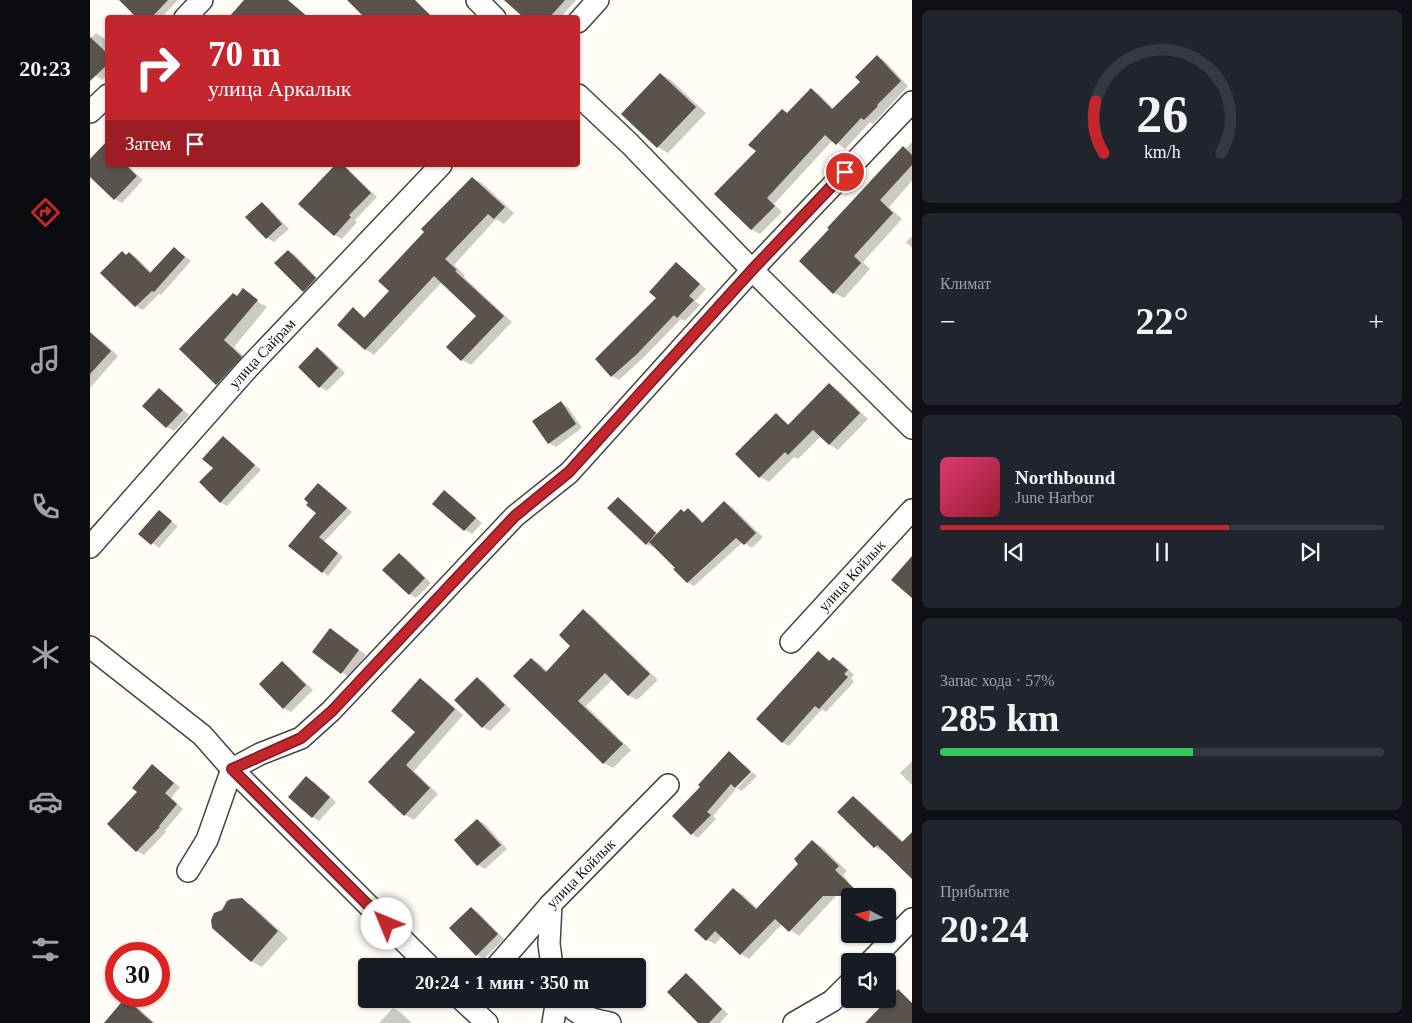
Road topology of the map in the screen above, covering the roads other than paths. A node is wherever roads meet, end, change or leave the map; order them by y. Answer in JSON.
{"nodes":[{"id":1,"x":202,"y":0,"type":"edge"},
{"id":2,"x":477,"y":0,"type":"edge"},
{"id":3,"x":598,"y":0,"type":"edge"},
{"id":4,"x":188,"y":15,"type":"edge"},
{"id":5,"x":492,"y":15,"type":"edge"},
{"id":6,"x":580,"y":20,"type":"edge"},
{"id":7,"x":580,"y":97,"type":"edge"},
{"id":8,"x":105,"y":98,"type":"edge"},
{"id":9,"x":912,"y":102,"type":"edge"},
{"id":10,"x":90,"y":112,"type":"edge"},
{"id":11,"x":438,"y":167,"type":"edge"},
{"id":12,"x":752,"y":270,"type":"junction"},
{"id":13,"x":912,"y":428,"type":"edge"},
{"id":14,"x":912,"y":510,"type":"edge"},
{"id":15,"x":90,"y":547,"type":"edge"},
{"id":16,"x":791,"y":642,"type":"dead end"},
{"id":17,"x":90,"y":647,"type":"edge"},
{"id":18,"x":232,"y":769,"type":"junction"},
{"id":19,"x":668,"y":785,"type":"dead end"},
{"id":20,"x":188,"y":871,"type":"dead end"},
{"id":21,"x":551,"y":904,"type":"junction"},
{"id":22,"x":912,"y":920,"type":"edge"},
{"id":23,"x":879,"y":953,"type":"edge"},
{"id":24,"x":421,"y":958,"type":"edge"},
{"id":25,"x":504,"y":958,"type":"edge"},
{"id":26,"x":551,"y":958,"type":"edge"},
{"id":27,"x":841,"y":992,"type":"edge"},
{"id":28,"x":471,"y":1008,"type":"edge"},
{"id":29,"x":556,"y":1008,"type":"edge"},
{"id":30,"x":570,"y":1008,"type":"edge"},
{"id":31,"x":581,"y":1021,"type":"edge"},
{"id":32,"x":488,"y":1023,"type":"edge"},
{"id":33,"x":553,"y":1023,"type":"edge"},
{"id":34,"x":610,"y":1023,"type":"edge"},
{"id":35,"x":794,"y":1023,"type":"edge"}],
"edges":[{"from":1,"to":4,"type":"street"},
{"from":2,"to":5,"type":"street"},
{"from":3,"to":6,"type":"street"},
{"from":7,"to":12,"type":"street"},
{"from":8,"to":10,"type":"street"},
{"from":9,"to":12,"type":"street"},
{"from":11,"to":15,"type":"street","name":"улица Сайрам"},
{"from":12,"to":13,"type":"street"},
{"from":12,"to":18,"type":"street"},
{"from":14,"to":16,"type":"street","name":"улица Койлык"},
{"from":17,"to":18,"type":"street"},
{"from":18,"to":20,"type":"street"},
{"from":18,"to":24,"type":"street"},
{"from":19,"to":21,"type":"street","name":"улица Койлык"},
{"from":21,"to":25,"type":"street","name":"улица Койлык"},
{"from":21,"to":26,"type":"street"},
{"from":22,"to":23,"type":"street"},
{"from":27,"to":35,"type":"street"},
{"from":28,"to":32,"type":"street"},
{"from":29,"to":33,"type":"street"},
{"from":30,"to":31,"type":"street"},
{"from":31,"to":34,"type":"street"}]}
